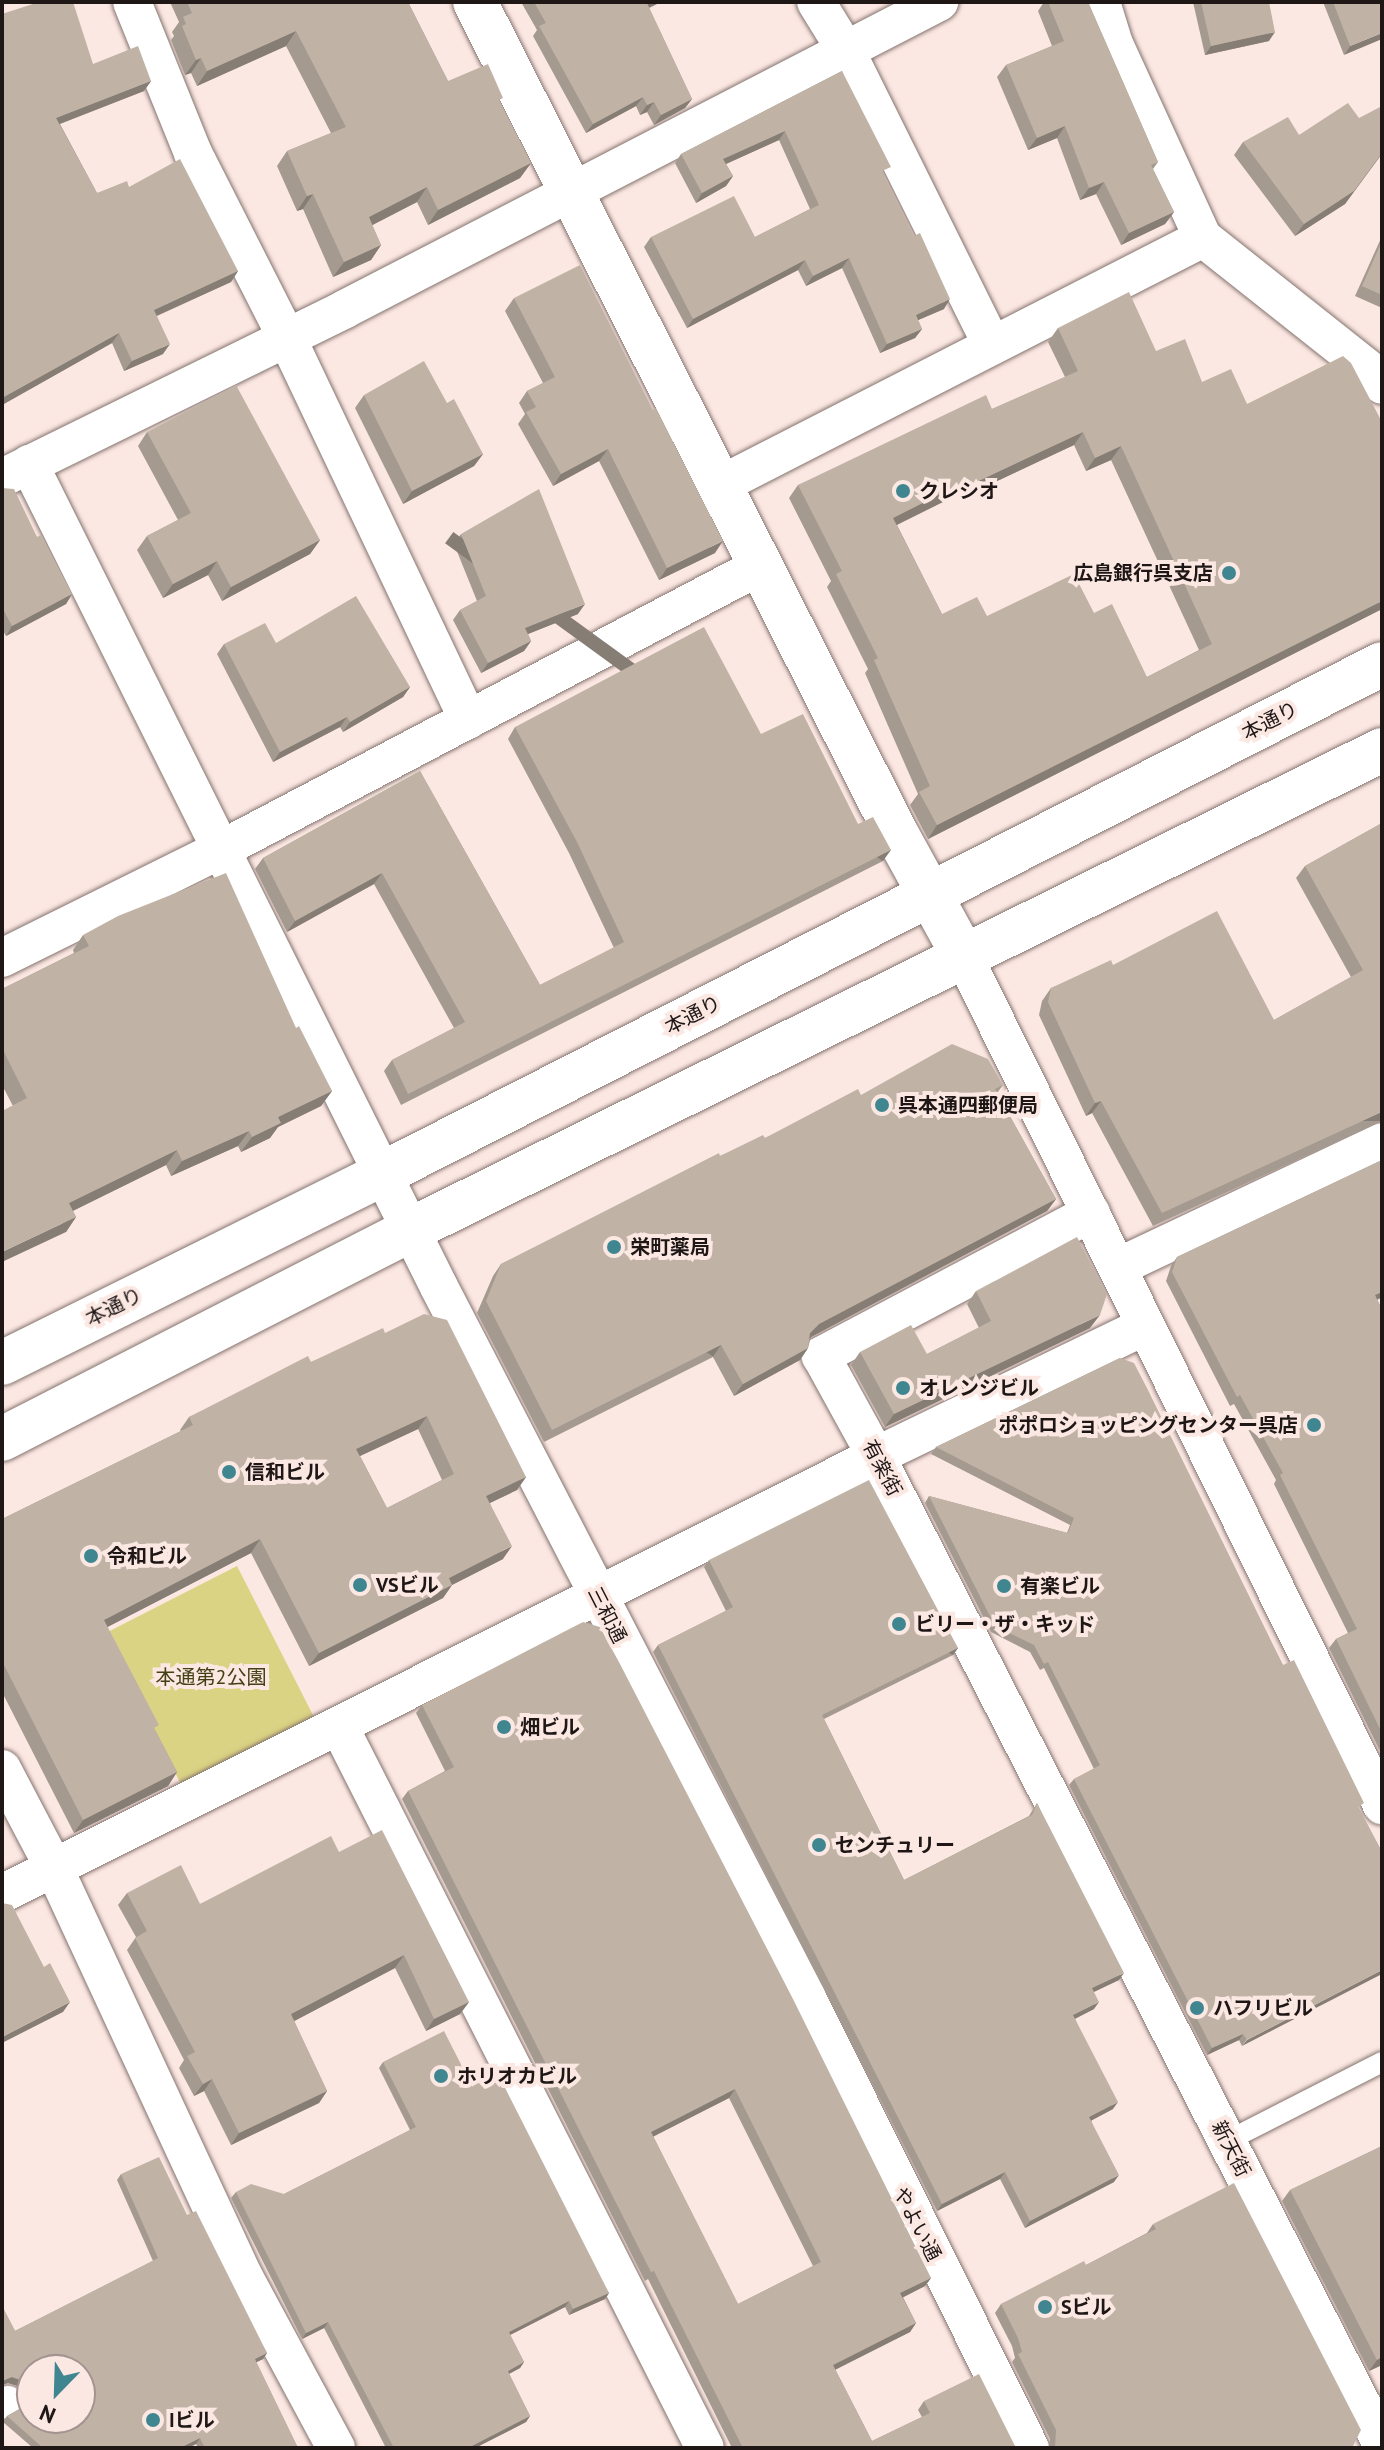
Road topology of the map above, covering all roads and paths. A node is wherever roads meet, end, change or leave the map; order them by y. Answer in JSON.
{"nodes":[{"id":1,"x":132,"y":2,"type":"edge"},
{"id":2,"x":475,"y":2,"type":"edge"},
{"id":3,"x":816,"y":2,"type":"edge"},
{"id":4,"x":939,"y":2,"type":"edge"},
{"id":5,"x":1101,"y":2,"type":"edge"},
{"id":6,"x":845,"y":49,"type":"junction"},
{"id":7,"x":573,"y":192,"type":"junction"},
{"id":8,"x":1203,"y":238,"type":"junction"},
{"id":9,"x":286,"y":336,"type":"junction"},
{"id":10,"x":992,"y":345,"type":"junction"},
{"id":11,"x":1380,"y":376,"type":"edge"},
{"id":12,"x":16,"y":471,"type":"edge"},
{"id":13,"x":720,"y":485,"type":"junction"},
{"id":14,"x":762,"y":565,"type":"junction"},
{"id":15,"x":1382,"y":664,"type":"edge"},
{"id":16,"x":468,"y":720,"type":"junction"},
{"id":17,"x":1382,"y":750,"type":"edge"},
{"id":18,"x":220,"y":850,"type":"junction"},
{"id":19,"x":930,"y":895,"type":"junction"},
{"id":20,"x":963,"y":955,"type":"junction"},
{"id":21,"x":2,"y":958,"type":"edge"},
{"id":22,"x":1382,"y":1142,"type":"edge"},
{"id":23,"x":384,"y":1173,"type":"junction"},
{"id":24,"x":1091,"y":1213,"type":"junction"},
{"id":25,"x":412,"y":1229,"type":"junction"},
{"id":26,"x":1118,"y":1267,"type":"junction"},
{"id":27,"x":1145,"y":1326,"type":"junction"},
{"id":28,"x":2,"y":1363,"type":"edge"},
{"id":29,"x":2,"y":1439,"type":"edge"},
{"id":30,"x":876,"y":1456,"type":"junction"},
{"id":31,"x":598,"y":1597,"type":"junction"},
{"id":32,"x":339,"y":1726,"type":"junction"},
{"id":33,"x":2,"y":1769,"type":"edge"},
{"id":34,"x":1382,"y":1805,"type":"edge"},
{"id":35,"x":1079,"y":1853,"type":"joint"},
{"id":36,"x":54,"y":1868,"type":"junction"},
{"id":37,"x":2,"y":1894,"type":"edge"},
{"id":38,"x":807,"y":1998,"type":"joint"},
{"id":39,"x":1382,"y":2062,"type":"edge"},
{"id":40,"x":1227,"y":2141,"type":"junction"},
{"id":41,"x":1382,"y":2444,"type":"edge"},
{"id":42,"x":336,"y":2448,"type":"edge"},
{"id":43,"x":705,"y":2448,"type":"edge"},
{"id":44,"x":1030,"y":2448,"type":"edge"}],
"edges":[{"from":1,"to":9,"type":"street"},
{"from":2,"to":7,"type":"main road"},
{"from":3,"to":6,"type":"street"},
{"from":4,"to":6,"type":"street"},
{"from":5,"to":8,"type":"street"},
{"from":6,"to":7,"type":"street"},
{"from":6,"to":10,"type":"street"},
{"from":7,"to":9,"type":"street"},
{"from":7,"to":13,"type":"main road"},
{"from":8,"to":10,"type":"street"},
{"from":8,"to":11,"type":"street"},
{"from":9,"to":12,"type":"street"},
{"from":9,"to":16,"type":"street"},
{"from":10,"to":13,"type":"street"},
{"from":12,"to":18,"type":"street","name":"三和通"},
{"from":13,"to":14,"type":"main road"},
{"from":14,"to":16,"type":"street"},
{"from":14,"to":19,"type":"main road"},
{"from":15,"to":19,"type":"main road","name":"本通り"},
{"from":16,"to":18,"type":"street"},
{"from":17,"to":20,"type":"main road"},
{"from":18,"to":21,"type":"street"},
{"from":18,"to":23,"type":"street","name":"三和通"},
{"from":19,"to":20,"type":"main road"},
{"from":19,"to":23,"type":"main road","name":"本通り"},
{"from":20,"to":24,"type":"street"},
{"from":20,"to":25,"type":"main road"},
{"from":22,"to":26,"type":"street"},
{"from":23,"to":25,"type":"street","name":"三和通"},
{"from":23,"to":28,"type":"main road","name":"本通り"},
{"from":24,"to":26,"type":"street"},
{"from":24,"to":30,"type":"street","name":"有楽街"},
{"from":25,"to":29,"type":"main road"},
{"from":25,"to":31,"type":"street","name":"三和通"},
{"from":26,"to":27,"type":"street"},
{"from":27,"to":30,"type":"street"},
{"from":27,"to":34,"type":"street"},
{"from":30,"to":31,"type":"street"},
{"from":30,"to":35,"type":"street","name":"有楽街"},
{"from":31,"to":32,"type":"street"},
{"from":31,"to":38,"type":"street","name":"三和通"},
{"from":32,"to":36,"type":"street"},
{"from":32,"to":43,"type":"street"},
{"from":33,"to":36,"type":"street"},
{"from":35,"to":40,"type":"street","name":"新天街"},
{"from":36,"to":37,"type":"street"},
{"from":36,"to":42,"type":"street"},
{"from":38,"to":44,"type":"street","name":"やよい通"},
{"from":39,"to":40,"type":"lane"},
{"from":40,"to":41,"type":"street","name":"新天街"}]}
